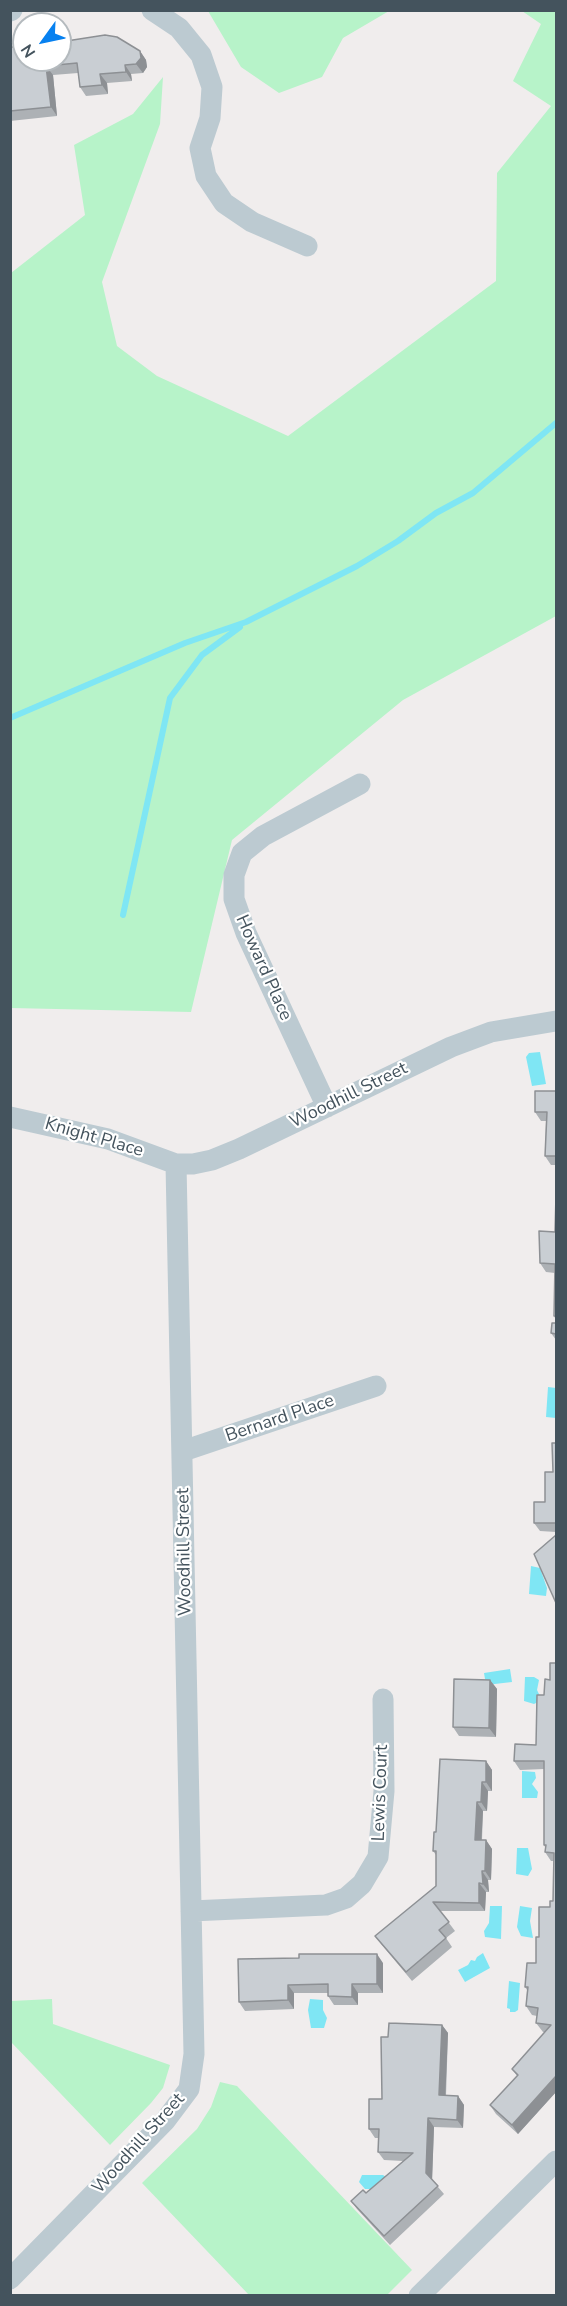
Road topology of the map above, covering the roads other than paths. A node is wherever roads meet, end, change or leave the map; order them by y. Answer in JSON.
{"nodes":[{"id":1,"x":152,"y":10,"type":"edge"},
{"id":2,"x":307,"y":246,"type":"dead end"},
{"id":3,"x":360,"y":784,"type":"dead end"},
{"id":4,"x":556,"y":1021,"type":"edge"},
{"id":5,"x":327,"y":1107,"type":"junction"},
{"id":6,"x":10,"y":1117,"type":"edge"},
{"id":7,"x":176,"y":1164,"type":"junction"},
{"id":8,"x":376,"y":1386,"type":"dead end"},
{"id":9,"x":183,"y":1451,"type":"junction"},
{"id":10,"x":383,"y":1699,"type":"dead end"},
{"id":11,"x":191,"y":1911,"type":"junction"},
{"id":12,"x":556,"y":2161,"type":"edge"},
{"id":13,"x":10,"y":2279,"type":"edge"},
{"id":14,"x":419,"y":2295,"type":"edge"}],
"edges":[{"from":1,"to":2,"type":"street"},
{"from":3,"to":5,"type":"street","name":"Howard Place"},
{"from":4,"to":5,"type":"street","name":"Woodhill Street"},
{"from":5,"to":7,"type":"street","name":"Woodhill Street"},
{"from":6,"to":7,"type":"street","name":"Knight Place"},
{"from":7,"to":9,"type":"street","name":"Woodhill Street"},
{"from":8,"to":9,"type":"street","name":"Bernard Place"},
{"from":9,"to":11,"type":"street","name":"Woodhill Street"},
{"from":10,"to":11,"type":"street","name":"Lewis Court"},
{"from":11,"to":13,"type":"street","name":"Woodhill Street"},
{"from":12,"to":14,"type":"street"}]}
